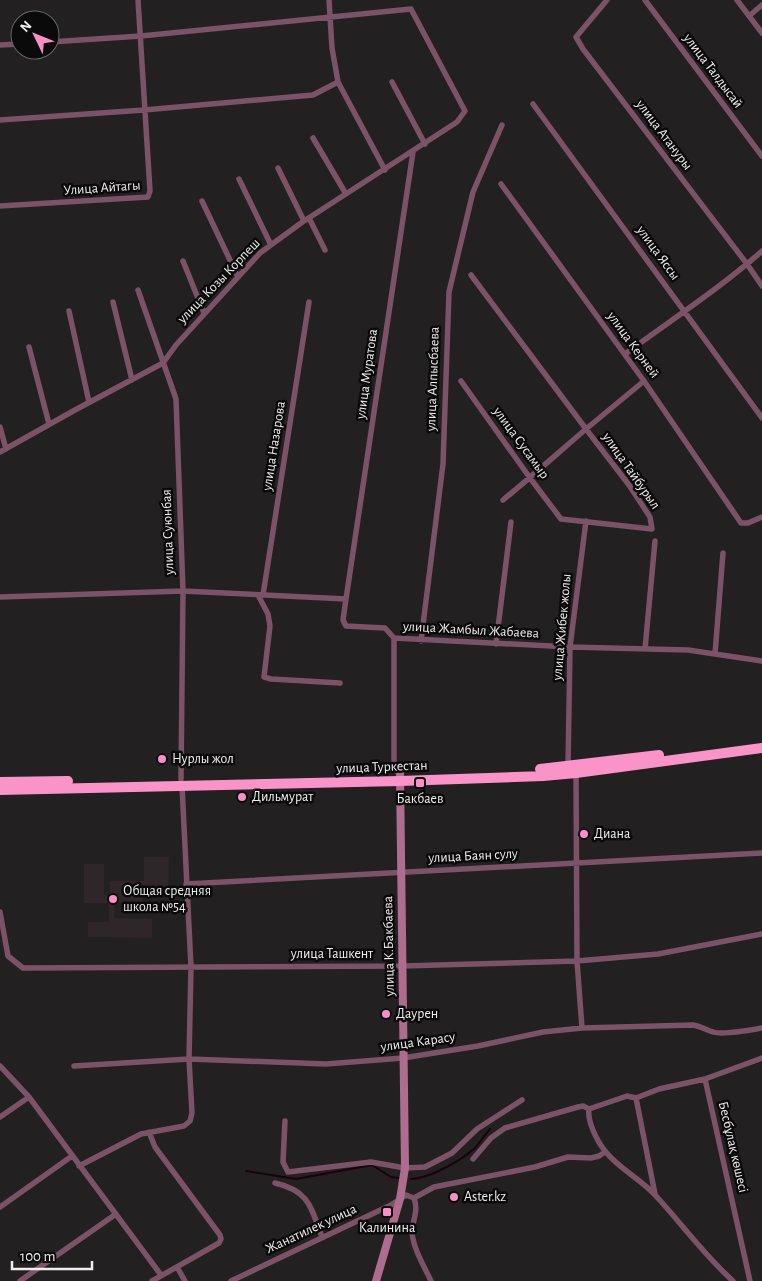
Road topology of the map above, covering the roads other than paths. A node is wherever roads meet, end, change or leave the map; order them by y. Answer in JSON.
{"nodes":[{"id":1,"x":138,"y":0,"type":"edge"},
{"id":2,"x":329,"y":0,"type":"edge"},
{"id":3,"x":607,"y":0,"type":"edge"},
{"id":4,"x":645,"y":0,"type":"edge"},
{"id":5,"x":736,"y":0,"type":"edge"},
{"id":6,"x":762,"y":5,"type":"edge"},
{"id":7,"x":748,"y":16,"type":"junction"},
{"id":8,"x":331,"y":17,"type":"junction"},
{"id":9,"x":762,"y":33,"type":"edge"},
{"id":10,"x":141,"y":36,"type":"junction"},
{"id":11,"x":60,"y":41,"type":"edge"},
{"id":12,"x":338,"y":82,"type":"junction"},
{"id":13,"x":392,"y":82,"type":"dead end"},
{"id":14,"x":533,"y":104,"type":"dead end"},
{"id":15,"x":144,"y":110,"type":"junction"},
{"id":16,"x":0,"y":120,"type":"edge"},
{"id":17,"x":502,"y":125,"type":"dead end"},
{"id":18,"x":313,"y":138,"type":"dead end"},
{"id":19,"x":425,"y":144,"type":"junction"},
{"id":20,"x":412,"y":152,"type":"junction"},
{"id":21,"x":762,"y":156,"type":"edge"},
{"id":22,"x":278,"y":168,"type":"dead end"},
{"id":23,"x":385,"y":170,"type":"junction"},
{"id":24,"x":239,"y":179,"type":"dead end"},
{"id":25,"x":501,"y":184,"type":"dead end"},
{"id":26,"x":346,"y":194,"type":"junction"},
{"id":27,"x":202,"y":201,"type":"dead end"},
{"id":28,"x":0,"y":206,"type":"edge"},
{"id":29,"x":306,"y":220,"type":"junction"},
{"id":30,"x":271,"y":245,"type":"junction"},
{"id":31,"x":325,"y":250,"type":"dead end"},
{"id":32,"x":762,"y":251,"type":"edge"},
{"id":33,"x":183,"y":261,"type":"dead end"},
{"id":34,"x":747,"y":264,"type":"junction"},
{"id":35,"x":471,"y":275,"type":"dead end"},
{"id":36,"x":238,"y":276,"type":"junction"},
{"id":37,"x":762,"y":286,"type":"edge"},
{"id":38,"x":138,"y":290,"type":"dead end"},
{"id":39,"x":113,"y":302,"type":"dead end"},
{"id":40,"x":309,"y":302,"type":"dead end"},
{"id":41,"x":69,"y":311,"type":"dead end"},
{"id":42,"x":685,"y":311,"type":"junction"},
{"id":43,"x":204,"y":313,"type":"junction"},
{"id":44,"x":28,"y":347,"type":"dead end"},
{"id":45,"x":624,"y":354,"type":"junction"},
{"id":46,"x":163,"y":363,"type":"junction"},
{"id":47,"x":132,"y":380,"type":"junction"},
{"id":48,"x":461,"y":381,"type":"dead end"},
{"id":49,"x":644,"y":381,"type":"junction"},
{"id":50,"x":89,"y":402,"type":"junction"},
{"id":51,"x":762,"y":418,"type":"edge"},
{"id":52,"x":49,"y":424,"type":"junction"},
{"id":53,"x":0,"y":427,"type":"edge"},
{"id":54,"x":586,"y":429,"type":"junction"},
{"id":55,"x":6,"y":449,"type":"junction"},
{"id":56,"x":0,"y":452,"type":"edge"},
{"id":57,"x":530,"y":478,"type":"junction"},
{"id":58,"x":503,"y":500,"type":"dead end"},
{"id":59,"x":762,"y":517,"type":"edge"},
{"id":60,"x":586,"y":521,"type":"junction"},
{"id":61,"x":511,"y":522,"type":"dead end"},
{"id":62,"x":655,"y":541,"type":"dead end"},
{"id":63,"x":723,"y":553,"type":"dead end"},
{"id":64,"x":183,"y":591,"type":"junction"},
{"id":65,"x":261,"y":595,"type":"junction"},
{"id":66,"x":0,"y":597,"type":"edge"},
{"id":67,"x":346,"y":599,"type":"junction"},
{"id":68,"x":394,"y":638,"type":"junction"},
{"id":69,"x":421,"y":641,"type":"junction"},
{"id":70,"x":496,"y":644,"type":"junction"},
{"id":71,"x":570,"y":647,"type":"junction"},
{"id":72,"x":645,"y":648,"type":"junction"},
{"id":73,"x":715,"y":654,"type":"junction"},
{"id":74,"x":762,"y":661,"type":"edge"},
{"id":75,"x":340,"y":684,"type":"dead end"},
{"id":76,"x":762,"y":742,"type":"edge"},
{"id":77,"x":762,"y":748,"type":"edge"},
{"id":78,"x":572,"y":769,"type":"junction"},
{"id":79,"x":400,"y":778,"type":"junction"},
{"id":80,"x":0,"y":782,"type":"edge"},
{"id":81,"x":182,"y":783,"type":"junction"},
{"id":82,"x":0,"y":790,"type":"edge"},
{"id":83,"x":762,"y":853,"type":"edge"},
{"id":84,"x":575,"y":864,"type":"junction"},
{"id":85,"x":401,"y":872,"type":"junction"},
{"id":86,"x":186,"y":884,"type":"junction"},
{"id":87,"x":0,"y":912,"type":"edge"},
{"id":88,"x":762,"y":934,"type":"edge"},
{"id":89,"x":577,"y":961,"type":"junction"},
{"id":90,"x":402,"y":966,"type":"junction"},
{"id":91,"x":191,"y":967,"type":"junction"},
{"id":92,"x":582,"y":1028,"type":"junction"},
{"id":93,"x":762,"y":1028,"type":"edge"},
{"id":94,"x":403,"y":1058,"type":"junction"},
{"id":95,"x":762,"y":1058,"type":"edge"},
{"id":96,"x":189,"y":1059,"type":"junction"},
{"id":97,"x":0,"y":1066,"type":"edge"},
{"id":98,"x":74,"y":1066,"type":"dead end"},
{"id":99,"x":705,"y":1079,"type":"junction"},
{"id":100,"x":29,"y":1097,"type":"junction"},
{"id":101,"x":636,"y":1098,"type":"junction"},
{"id":102,"x":522,"y":1100,"type":"dead end"},
{"id":103,"x":590,"y":1109,"type":"junction"},
{"id":104,"x":0,"y":1117,"type":"edge"},
{"id":105,"x":286,"y":1121,"type":"dead end"},
{"id":106,"x":148,"y":1132,"type":"junction"},
{"id":107,"x":605,"y":1152,"type":"junction"},
{"id":108,"x":72,"y":1156,"type":"junction"},
{"id":109,"x":473,"y":1159,"type":"dead end"},
{"id":110,"x":79,"y":1166,"type":"junction"},
{"id":111,"x":406,"y":1168,"type":"junction"},
{"id":112,"x":275,"y":1183,"type":"dead end"},
{"id":113,"x":655,"y":1195,"type":"junction"},
{"id":114,"x":414,"y":1198,"type":"junction"},
{"id":115,"x":400,"y":1199,"type":"junction"},
{"id":116,"x":0,"y":1206,"type":"edge"},
{"id":117,"x":116,"y":1214,"type":"junction"},
{"id":118,"x":322,"y":1237,"type":"junction"},
{"id":119,"x":177,"y":1267,"type":"junction"},
{"id":120,"x":161,"y":1275,"type":"junction"},
{"id":121,"x":20,"y":1281,"type":"edge"},
{"id":122,"x":152,"y":1281,"type":"edge"},
{"id":123,"x":185,"y":1281,"type":"edge"},
{"id":124,"x":231,"y":1281,"type":"edge"},
{"id":125,"x":376,"y":1281,"type":"edge"},
{"id":126,"x":431,"y":1281,"type":"edge"},
{"id":127,"x":733,"y":1281,"type":"edge"},
{"id":128,"x":750,"y":1281,"type":"edge"}],
"edges":[{"from":1,"to":10,"type":"street","name":"Улица Айтагы"},
{"from":2,"to":8,"type":"street"},
{"from":3,"to":34,"type":"street","name":"улица Атануры"},
{"from":4,"to":21,"type":"street","name":"улица Талдысай"},
{"from":5,"to":7,"type":"street"},
{"from":6,"to":7,"type":"street"},
{"from":7,"to":9,"type":"street"},
{"from":8,"to":10,"type":"street"},
{"from":8,"to":12,"type":"street"},
{"from":8,"to":19,"type":"street","name":"улица Козы Корпеш"},
{"from":10,"to":11,"type":"street"},
{"from":10,"to":15,"type":"street","name":"Улица Айтагы"},
{"from":12,"to":15,"type":"street"},
{"from":12,"to":23,"type":"street"},
{"from":13,"to":19,"type":"street"},
{"from":14,"to":42,"type":"street","name":"улица Яссы"},
{"from":15,"to":16,"type":"street"},
{"from":15,"to":28,"type":"street","name":"Улица Айтагы"},
{"from":17,"to":69,"type":"street","name":"улица Алпысбаева"},
{"from":18,"to":26,"type":"street"},
{"from":19,"to":20,"type":"street","name":"улица Козы Корпеш"},
{"from":20,"to":23,"type":"street","name":"улица Козы Корпеш"},
{"from":20,"to":67,"type":"street","name":"улица Муратова"},
{"from":22,"to":29,"type":"street"},
{"from":23,"to":26,"type":"street","name":"улица Козы Корпеш"},
{"from":24,"to":30,"type":"street"},
{"from":25,"to":45,"type":"street","name":"улица Керней"},
{"from":26,"to":29,"type":"street","name":"улица Козы Корпеш"},
{"from":27,"to":36,"type":"street"},
{"from":29,"to":30,"type":"street","name":"улица Козы Корпеш"},
{"from":29,"to":31,"type":"street"},
{"from":30,"to":36,"type":"street","name":"улица Козы Корпеш"},
{"from":32,"to":34,"type":"street"},
{"from":33,"to":43,"type":"street"},
{"from":34,"to":37,"type":"street","name":"улица Атануры"},
{"from":34,"to":42,"type":"street"},
{"from":35,"to":54,"type":"street","name":"улица Тайбурыл"},
{"from":36,"to":43,"type":"street","name":"улица Козы Корпеш"},
{"from":38,"to":46,"type":"street","name":"улица Суюнбая"},
{"from":39,"to":47,"type":"street"},
{"from":40,"to":65,"type":"street","name":"улица Назарова"},
{"from":41,"to":50,"type":"street"},
{"from":42,"to":45,"type":"street"},
{"from":42,"to":51,"type":"street","name":"улица Яссы"},
{"from":43,"to":46,"type":"street","name":"улица Козы Корпеш"},
{"from":44,"to":52,"type":"street"},
{"from":45,"to":49,"type":"street","name":"улица Керней"},
{"from":46,"to":47,"type":"street","name":"улица Козы Корпеш"},
{"from":46,"to":64,"type":"street","name":"улица Суюнбая"},
{"from":47,"to":50,"type":"street","name":"улица Козы Корпеш"},
{"from":48,"to":57,"type":"street","name":"улица Сусамыр"},
{"from":49,"to":54,"type":"street"},
{"from":49,"to":59,"type":"street","name":"улица Керней"},
{"from":50,"to":52,"type":"street","name":"улица Козы Корпеш"},
{"from":52,"to":55,"type":"street","name":"улица Козы Корпеш"},
{"from":53,"to":55,"type":"street"},
{"from":54,"to":57,"type":"street"},
{"from":54,"to":60,"type":"street","name":"улица Тайбурыл"},
{"from":55,"to":56,"type":"street","name":"улица Козы Корпеш"},
{"from":57,"to":58,"type":"street"},
{"from":57,"to":60,"type":"street","name":"улица Сусамыр"},
{"from":60,"to":71,"type":"street","name":"улица Жибек жолы"},
{"from":61,"to":70,"type":"street"},
{"from":62,"to":72,"type":"street"},
{"from":63,"to":73,"type":"street"},
{"from":64,"to":65,"type":"street"},
{"from":64,"to":66,"type":"street"},
{"from":64,"to":81,"type":"street","name":"улица Суюнбая"},
{"from":65,"to":67,"type":"street"},
{"from":65,"to":75,"type":"street"},
{"from":67,"to":68,"type":"street","name":"улица Жамбыл Жабаева"},
{"from":68,"to":69,"type":"street","name":"улица Жамбыл Жабаева"},
{"from":68,"to":79,"type":"street","name":"улица К.Бакбаева"},
{"from":69,"to":70,"type":"street","name":"улица Жамбыл Жабаева"},
{"from":70,"to":71,"type":"street","name":"улица Жамбыл Жабаева"},
{"from":71,"to":72,"type":"street","name":"улица Жамбыл Жабаева"},
{"from":71,"to":78,"type":"street","name":"улица Жибек жолы"},
{"from":72,"to":73,"type":"street","name":"улица Жамбыл Жабаева"},
{"from":73,"to":74,"type":"street","name":"улица Жамбыл Жабаева"},
{"from":76,"to":78,"type":"highway","name":"улица Туркестан"},
{"from":77,"to":78,"type":"highway","name":"улица Туркестан"},
{"from":78,"to":79,"type":"highway","name":"улица Туркестан"},
{"from":78,"to":84,"type":"street","name":"улица Жибек жолы"},
{"from":79,"to":81,"type":"highway","name":"улица Туркестан"},
{"from":79,"to":85,"type":"street","name":"улица К.Бакбаева"},
{"from":80,"to":81,"type":"highway","name":"улица Туркестан"},
{"from":81,"to":82,"type":"highway","name":"улица Туркестан"},
{"from":81,"to":86,"type":"street","name":"улица Суюнбая"},
{"from":83,"to":84,"type":"street","name":"улица Баян сулу"},
{"from":84,"to":85,"type":"street","name":"улица Баян сулу"},
{"from":84,"to":89,"type":"street","name":"улица Жибек жолы"},
{"from":85,"to":86,"type":"street","name":"улица Баян сулу"},
{"from":85,"to":90,"type":"street","name":"улица К.Бакбаева"},
{"from":86,"to":91,"type":"street","name":"улица Суюнбая"},
{"from":87,"to":91,"type":"street","name":"улица Ташкент"},
{"from":88,"to":89,"type":"street","name":"улица Ташкент"},
{"from":89,"to":90,"type":"street","name":"улица Ташкент"},
{"from":89,"to":92,"type":"street","name":"улица Жибек жолы"},
{"from":90,"to":91,"type":"street","name":"улица Ташкент"},
{"from":90,"to":94,"type":"street","name":"улица К.Бакбаева"},
{"from":91,"to":96,"type":"street","name":"улица Суюнбая"},
{"from":92,"to":93,"type":"street","name":"улица Карасу"},
{"from":92,"to":94,"type":"street","name":"улица Карасу"},
{"from":94,"to":96,"type":"street","name":"улица Карасу"},
{"from":94,"to":111,"type":"street","name":"улица К.Бакбаева"},
{"from":95,"to":99,"type":"street"},
{"from":96,"to":98,"type":"street","name":"улица Карасу"},
{"from":96,"to":106,"type":"street","name":"улица Суюнбая"},
{"from":97,"to":100,"type":"street"},
{"from":99,"to":101,"type":"street"},
{"from":99,"to":128,"type":"street","name":"Бесбұлақ көшесі"},
{"from":100,"to":104,"type":"street"},
{"from":100,"to":108,"type":"street"},
{"from":101,"to":103,"type":"street"},
{"from":101,"to":113,"type":"street"},
{"from":102,"to":111,"type":"street"},
{"from":103,"to":107,"type":"street"},
{"from":103,"to":109,"type":"street"},
{"from":105,"to":111,"type":"street"},
{"from":106,"to":110,"type":"street","name":"улица Суюнбая"},
{"from":106,"to":119,"type":"street"},
{"from":107,"to":113,"type":"street"},
{"from":107,"to":114,"type":"street"},
{"from":108,"to":110,"type":"street"},
{"from":108,"to":116,"type":"street"},
{"from":110,"to":117,"type":"street"},
{"from":111,"to":115,"type":"street","name":"улица К.Бакбаева"},
{"from":112,"to":118,"type":"street"},
{"from":113,"to":127,"type":"street"},
{"from":114,"to":115,"type":"street"},
{"from":114,"to":126,"type":"street"},
{"from":115,"to":118,"type":"street","name":"Жанатилек улица"},
{"from":115,"to":125,"type":"street","name":"улица К.Бакбаева"},
{"from":117,"to":120,"type":"street"},
{"from":117,"to":121,"type":"street"},
{"from":118,"to":124,"type":"street","name":"Жанатилек улица"},
{"from":119,"to":120,"type":"street"},
{"from":119,"to":123,"type":"street"},
{"from":120,"to":122,"type":"street"}]}
